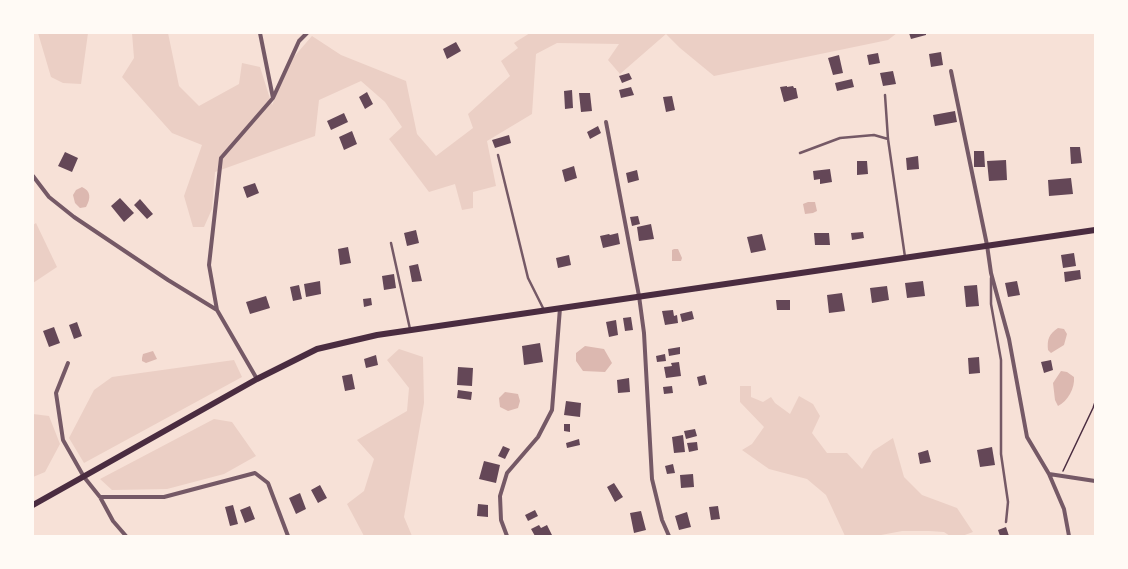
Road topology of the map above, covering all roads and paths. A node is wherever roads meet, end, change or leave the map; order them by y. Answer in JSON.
{"nodes":[{"id":1,"x":260,"y":33,"type":"edge"},
{"id":2,"x":307,"y":33,"type":"edge"},
{"id":3,"x":951,"y":71,"type":"dead end"},
{"id":4,"x":885,"y":95,"type":"dead end"},
{"id":5,"x":274,"y":98,"type":"junction"},
{"id":6,"x":606,"y":122,"type":"dead end"},
{"id":7,"x":888,"y":139,"type":"junction"},
{"id":8,"x":800,"y":153,"type":"dead end"},
{"id":9,"x":498,"y":155,"type":"dead end"},
{"id":10,"x":33,"y":176,"type":"edge"},
{"id":11,"x":1095,"y":230,"type":"edge"},
{"id":12,"x":391,"y":243,"type":"dead end"},
{"id":13,"x":987,"y":246,"type":"junction"},
{"id":14,"x":905,"y":257,"type":"junction"},
{"id":15,"x":991,"y":273,"type":"junction"},
{"id":16,"x":639,"y":296,"type":"junction"},
{"id":17,"x":560,"y":308,"type":"junction"},
{"id":18,"x":217,"y":310,"type":"junction"},
{"id":19,"x":544,"y":310,"type":"junction"},
{"id":20,"x":410,"y":330,"type":"junction"},
{"id":21,"x":68,"y":364,"type":"dead end"},
{"id":22,"x":257,"y":379,"type":"junction"},
{"id":23,"x":1095,"y":402,"type":"edge"},
{"id":24,"x":1048,"y":474,"type":"junction"},
{"id":25,"x":1061,"y":476,"type":"junction"},
{"id":26,"x":84,"y":477,"type":"junction"},
{"id":27,"x":1095,"y":481,"type":"edge"},
{"id":28,"x":100,"y":497,"type":"junction"},
{"id":29,"x":33,"y":505,"type":"edge"},
{"id":30,"x":1006,"y":522,"type":"dead end"},
{"id":31,"x":126,"y":536,"type":"edge"},
{"id":32,"x":288,"y":536,"type":"edge"},
{"id":33,"x":507,"y":536,"type":"edge"},
{"id":34,"x":669,"y":536,"type":"edge"},
{"id":35,"x":1069,"y":536,"type":"edge"}],
"edges":[{"from":1,"to":5,"type":"street"},
{"from":2,"to":5,"type":"street"},
{"from":3,"to":13,"type":"street"},
{"from":4,"to":7,"type":"lane"},
{"from":5,"to":18,"type":"street"},
{"from":6,"to":16,"type":"street"},
{"from":7,"to":8,"type":"lane"},
{"from":7,"to":14,"type":"lane"},
{"from":9,"to":19,"type":"lane"},
{"from":10,"to":18,"type":"street"},
{"from":11,"to":13,"type":"main road"},
{"from":12,"to":20,"type":"lane"},
{"from":13,"to":14,"type":"main road"},
{"from":13,"to":15,"type":"street"},
{"from":14,"to":16,"type":"main road"},
{"from":15,"to":24,"type":"street"},
{"from":15,"to":30,"type":"lane"},
{"from":16,"to":17,"type":"main road"},
{"from":16,"to":34,"type":"street"},
{"from":17,"to":19,"type":"main road"},
{"from":17,"to":33,"type":"street"},
{"from":18,"to":22,"type":"street"},
{"from":19,"to":20,"type":"main road"},
{"from":20,"to":22,"type":"main road"},
{"from":21,"to":26,"type":"street"},
{"from":22,"to":26,"type":"main road"},
{"from":23,"to":25,"type":"path"},
{"from":24,"to":25,"type":"street"},
{"from":24,"to":35,"type":"street"},
{"from":25,"to":27,"type":"street"},
{"from":26,"to":28,"type":"street"},
{"from":26,"to":29,"type":"main road"},
{"from":28,"to":31,"type":"street"},
{"from":28,"to":32,"type":"street"}]}
